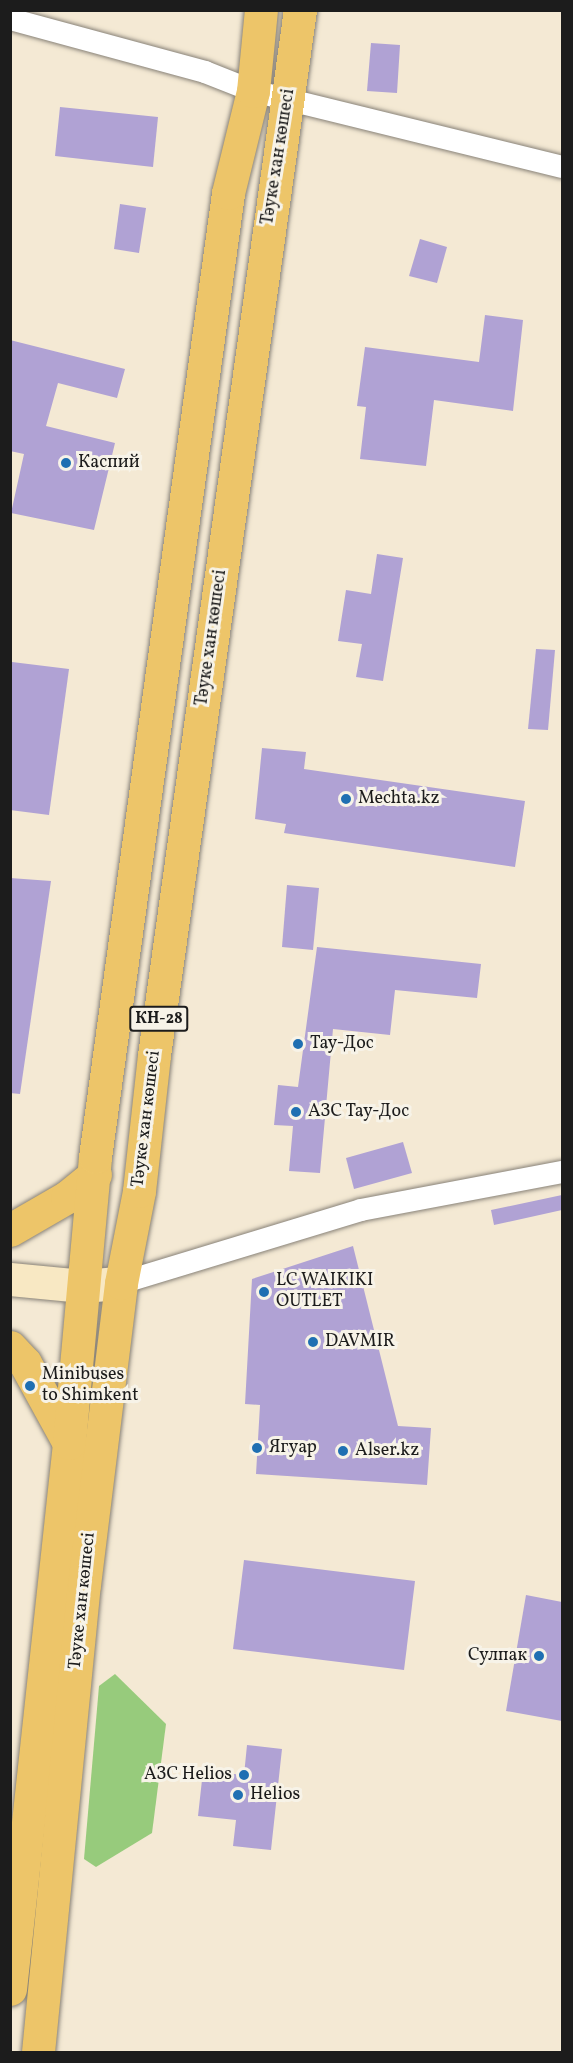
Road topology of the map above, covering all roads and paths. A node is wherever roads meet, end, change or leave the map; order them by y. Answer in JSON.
{"nodes":[{"id":1,"x":261,"y":10,"type":"edge"},
{"id":2,"x":300,"y":10,"type":"edge"},
{"id":3,"x":10,"y":19,"type":"edge"},
{"id":4,"x":253,"y":91,"type":"junction"},
{"id":5,"x":290,"y":100,"type":"junction"},
{"id":6,"x":562,"y":167,"type":"edge"},
{"id":7,"x":562,"y":1172,"type":"edge"},
{"id":8,"x":95,"y":1174,"type":"junction"},
{"id":9,"x":10,"y":1230,"type":"edge"},
{"id":10,"x":10,"y":1279,"type":"edge"},
{"id":11,"x":121,"y":1283,"type":"junction"},
{"id":12,"x":83,"y":1286,"type":"junction"},
{"id":13,"x":10,"y":1347,"type":"edge"},
{"id":14,"x":69,"y":1443,"type":"junction"},
{"id":15,"x":10,"y":1989,"type":"edge"},
{"id":16,"x":40,"y":2045,"type":"edge"}],
"edges":[{"from":1,"to":4,"type":"main road","name":"Тәуке хан көшесі","number":"КН-28"},
{"from":2,"to":5,"type":"main road","name":"Тәуке хан көшесі","number":"КН-28"},
{"from":3,"to":4,"type":"street"},
{"from":4,"to":5,"type":"street"},
{"from":4,"to":8,"type":"main road","name":"Тәуке хан көшесі","number":"КН-28"},
{"from":5,"to":6,"type":"street"},
{"from":5,"to":11,"type":"main road","name":"Тәуке хан көшесі","number":"КН-28"},
{"from":7,"to":11,"type":"street"},
{"from":8,"to":9,"type":"main road"},
{"from":8,"to":12,"type":"main road","name":"Тәуке хан көшесі","number":"КН-28"},
{"from":10,"to":12,"type":"street"},
{"from":11,"to":12,"type":"street"},
{"from":11,"to":16,"type":"main road","name":"Тәуке хан көшесі","number":"КН-28"},
{"from":12,"to":14,"type":"main road","name":"Тәуке хан көшесі","number":"КН-28"},
{"from":13,"to":14,"type":"main road"},
{"from":14,"to":15,"type":"main road","name":"Тәуке хан көшесі","number":"КН-28"}]}
